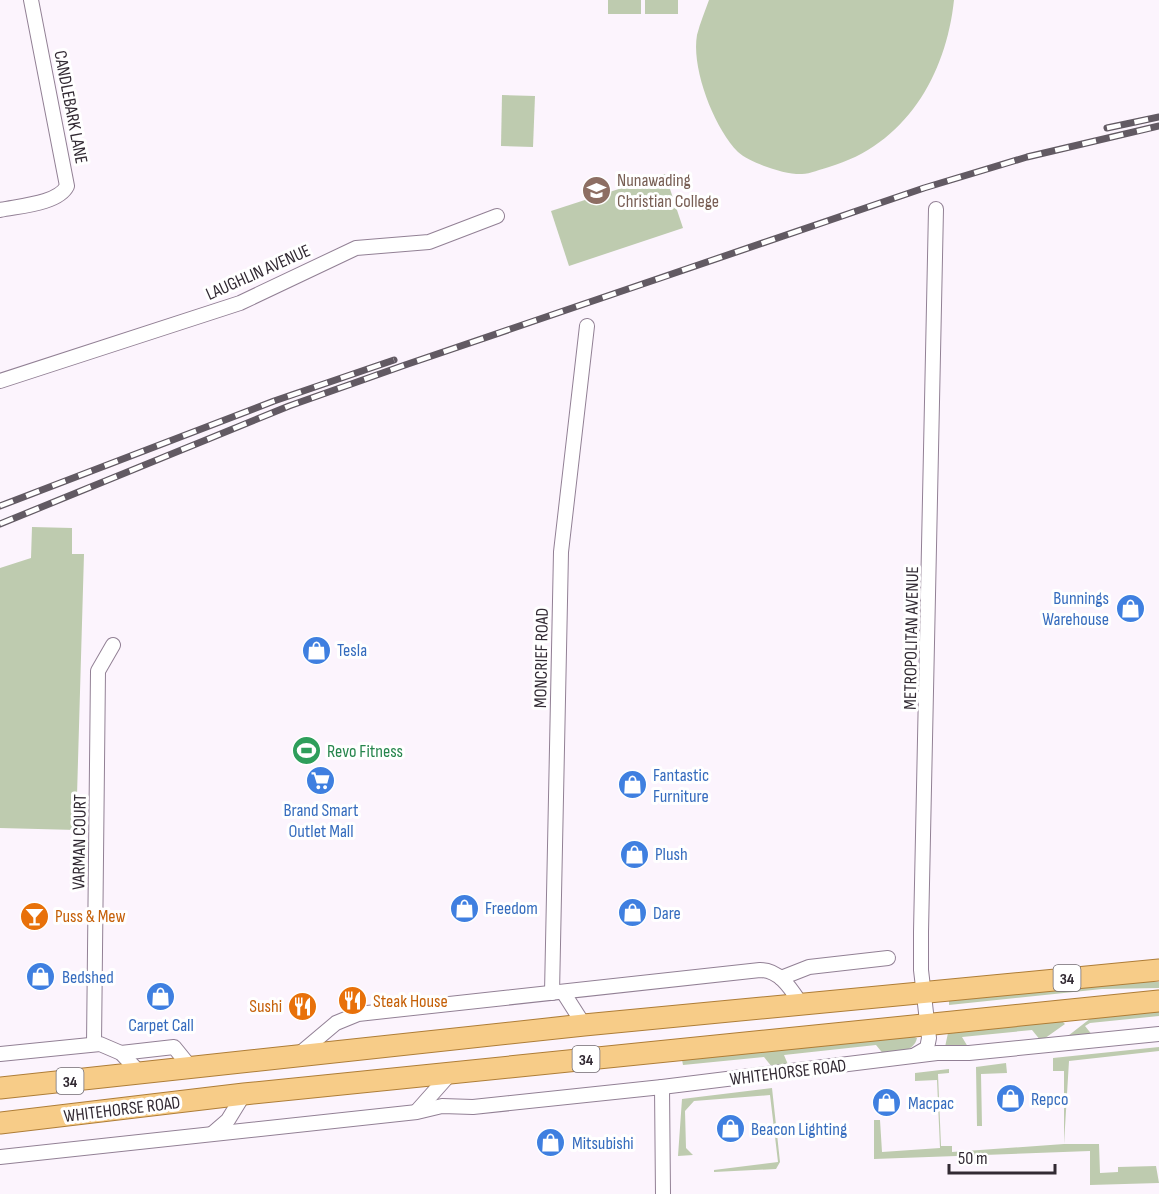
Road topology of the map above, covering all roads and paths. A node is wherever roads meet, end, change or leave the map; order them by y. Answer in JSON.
{"nodes":[{"id":1,"x":31,"y":0,"type":"edge"},
{"id":2,"x":936,"y":209,"type":"dead end"},
{"id":3,"x":0,"y":210,"type":"edge"},
{"id":4,"x":497,"y":216,"type":"dead end"},
{"id":5,"x":587,"y":326,"type":"dead end"},
{"id":6,"x":0,"y":381,"type":"edge"},
{"id":7,"x":113,"y":645,"type":"dead end"},
{"id":8,"x":888,"y":958,"type":"dead end"},
{"id":9,"x":1159,"y":970,"type":"edge"},
{"id":10,"x":781,"y":978,"type":"junction"},
{"id":11,"x":924,"y":991,"type":"junction"},
{"id":12,"x":557,"y":992,"type":"junction"},
{"id":13,"x":1159,"y":1001,"type":"edge"},
{"id":14,"x":801,"y":1004,"type":"junction"},
{"id":15,"x":928,"y":1024,"type":"junction"},
{"id":16,"x":584,"y":1025,"type":"junction"},
{"id":17,"x":1159,"y":1034,"type":"edge"},
{"id":18,"x":94,"y":1044,"type":"junction"},
{"id":19,"x":121,"y":1053,"type":"junction"},
{"id":20,"x":0,"y":1054,"type":"edge"},
{"id":21,"x":297,"y":1056,"type":"junction"},
{"id":22,"x":910,"y":1058,"type":"junction"},
{"id":23,"x":191,"y":1068,"type":"junction"},
{"id":24,"x":140,"y":1073,"type":"junction"},
{"id":25,"x":449,"y":1075,"type":"junction"},
{"id":26,"x":662,"y":1087,"type":"junction"},
{"id":27,"x":0,"y":1088,"type":"edge"},
{"id":28,"x":244,"y":1094,"type":"junction"},
{"id":29,"x":417,"y":1112,"type":"junction"},
{"id":30,"x":0,"y":1123,"type":"edge"},
{"id":31,"x":213,"y":1133,"type":"junction"},
{"id":32,"x":0,"y":1157,"type":"edge"},
{"id":33,"x":663,"y":1194,"type":"edge"}],
"edges":[{"from":1,"to":3,"type":"street","name":"CANDLEBARK LANE"},
{"from":2,"to":11,"type":"street","name":"METROPOLITAN AVENUE"},
{"from":4,"to":6,"type":"street","name":"LAUGHLIN AVENUE"},
{"from":5,"to":12,"type":"street","name":"MONCRIEF ROAD"},
{"from":7,"to":18,"type":"street","name":"VARMAN COURT"},
{"from":8,"to":10,"type":"street"},
{"from":9,"to":11,"type":"main road","name":"WHITEHORSE ROAD","number":"34"},
{"from":10,"to":12,"type":"street"},
{"from":10,"to":14,"type":"street"},
{"from":11,"to":14,"type":"main road","name":"WHITEHORSE ROAD","number":"34"},
{"from":11,"to":15,"type":"street","name":"METROPOLITAN AVENUE"},
{"from":12,"to":16,"type":"street"},
{"from":12,"to":21,"type":"street"},
{"from":13,"to":15,"type":"main road","name":"WHITEHORSE ROAD","number":"34"},
{"from":14,"to":16,"type":"main road","name":"WHITEHORSE ROAD","number":"34"},
{"from":15,"to":22,"type":"street","name":"METROPOLITAN AVENUE"},
{"from":15,"to":25,"type":"main road","name":"WHITEHORSE ROAD","number":"34"},
{"from":16,"to":21,"type":"main road","name":"WHITEHORSE ROAD","number":"34"},
{"from":17,"to":22,"type":"street","name":"WHITEHORSE ROAD"},
{"from":18,"to":19,"type":"street","name":"WHITEHORSE ROAD"},
{"from":18,"to":20,"type":"street","name":"WHITEHORSE ROAD"},
{"from":19,"to":23,"type":"street","name":"WHITEHORSE ROAD"},
{"from":19,"to":24,"type":"street","name":"WHITEHORSE ROAD"},
{"from":21,"to":23,"type":"main road","name":"WHITEHORSE ROAD","number":"34"},
{"from":22,"to":26,"type":"street","name":"WHITEHORSE ROAD"},
{"from":23,"to":24,"type":"main road","name":"WHITEHORSE ROAD","number":"34"},
{"from":24,"to":27,"type":"main road","name":"WHITEHORSE ROAD","number":"34"},
{"from":25,"to":28,"type":"main road","name":"WHITEHORSE ROAD","number":"34"},
{"from":25,"to":29,"type":"street"},
{"from":26,"to":29,"type":"street","name":"WHITEHORSE ROAD"},
{"from":26,"to":33,"type":"street"},
{"from":28,"to":30,"type":"main road","name":"WHITEHORSE ROAD","number":"34"},
{"from":28,"to":31,"type":"street"},
{"from":29,"to":31,"type":"street","name":"WHITEHORSE ROAD"},
{"from":31,"to":32,"type":"street","name":"WHITEHORSE ROAD"}]}
